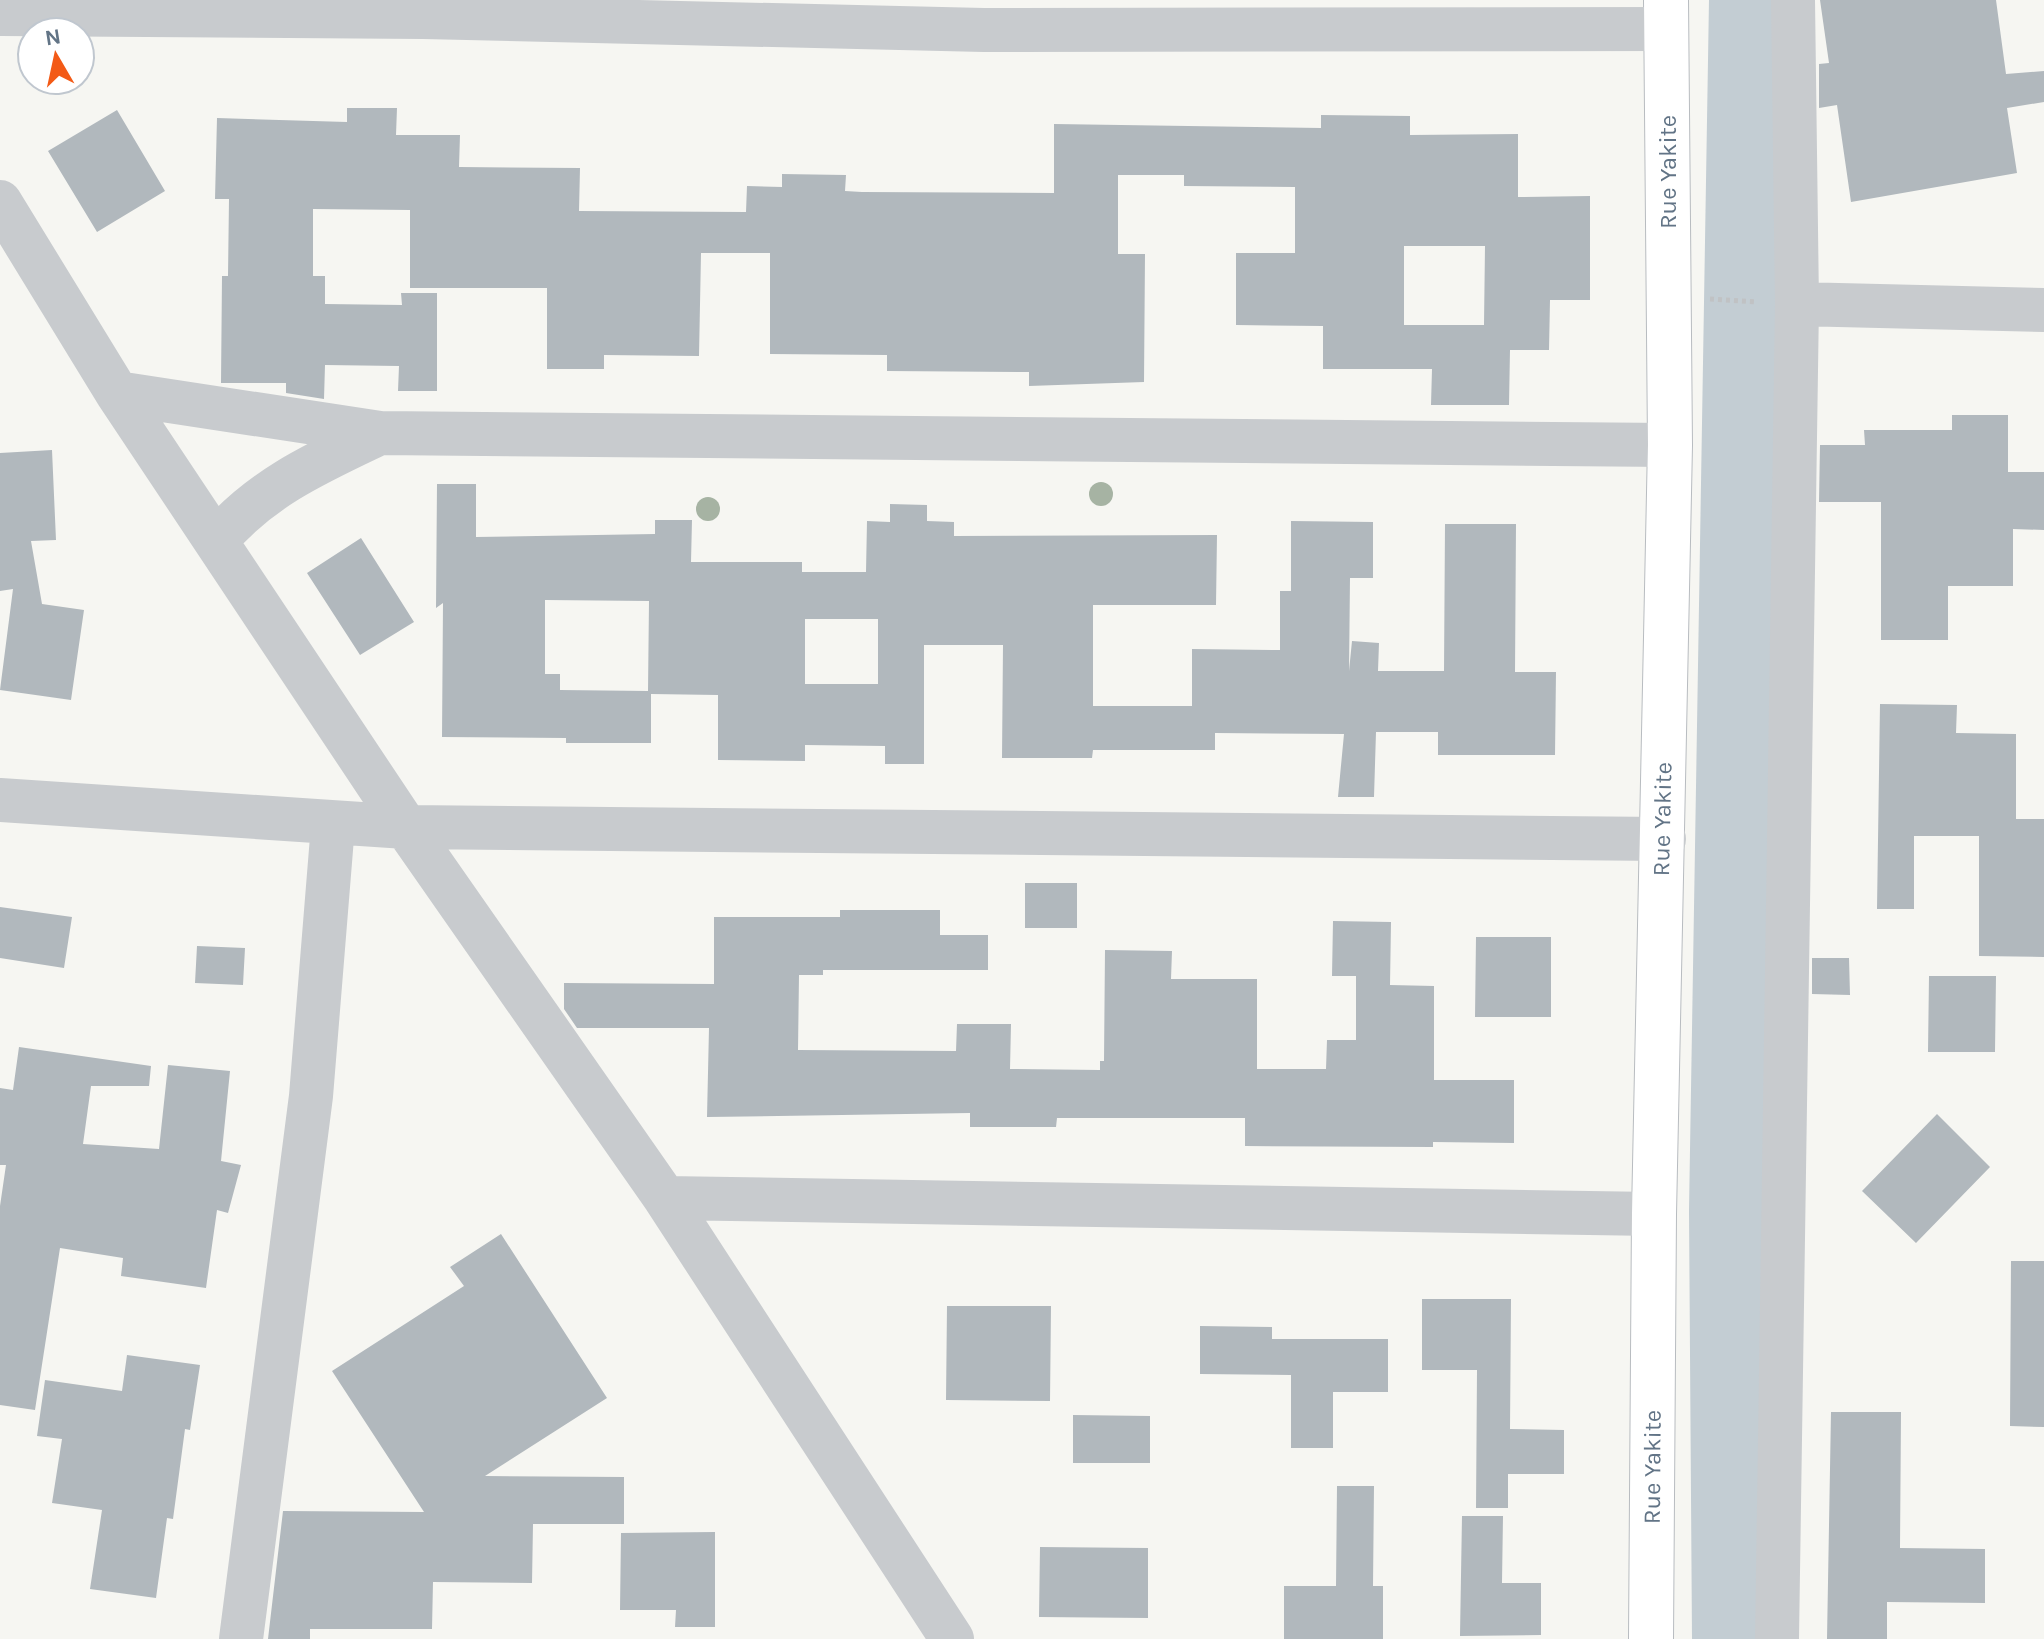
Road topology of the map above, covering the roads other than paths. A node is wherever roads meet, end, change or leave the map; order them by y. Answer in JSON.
{"nodes":[{"id":1,"x":1793,"y":0,"type":"edge"},
{"id":2,"x":423,"y":8,"type":"edge"},
{"id":3,"x":0,"y":14,"type":"edge"},
{"id":4,"x":984,"y":15,"type":"edge"},
{"id":5,"x":1666,"y":15,"type":"edge"},
{"id":6,"x":0,"y":202,"type":"edge"},
{"id":7,"x":1797,"y":304,"type":"junction"},
{"id":8,"x":2044,"y":310,"type":"edge"},
{"id":9,"x":117,"y":393,"type":"junction"},
{"id":10,"x":380,"y":433,"type":"junction"},
{"id":11,"x":1670,"y":445,"type":"junction"},
{"id":12,"x":216,"y":541,"type":"junction"},
{"id":13,"x":0,"y":800,"type":"edge"},
{"id":14,"x":333,"y":825,"type":"junction"},
{"id":15,"x":406,"y":827,"type":"junction"},
{"id":16,"x":1664,"y":839,"type":"junction"},
{"id":17,"x":665,"y":1198,"type":"junction"},
{"id":18,"x":1654,"y":1214,"type":"junction"},
{"id":19,"x":241,"y":1639,"type":"edge"},
{"id":20,"x":952,"y":1639,"type":"edge"},
{"id":21,"x":1651,"y":1639,"type":"edge"},
{"id":22,"x":1777,"y":1639,"type":"edge"}],
"edges":[{"from":1,"to":7,"type":"street"},
{"from":2,"to":3,"type":"street"},
{"from":2,"to":4,"type":"street"},
{"from":4,"to":5,"type":"street"},
{"from":5,"to":11,"type":"main road","name":"Rue Yakite"},
{"from":6,"to":9,"type":"street"},
{"from":7,"to":8,"type":"street"},
{"from":7,"to":22,"type":"street"},
{"from":9,"to":10,"type":"street"},
{"from":9,"to":12,"type":"street"},
{"from":10,"to":11,"type":"street"},
{"from":10,"to":12,"type":"street"},
{"from":11,"to":16,"type":"main road","name":"Rue Yakite"},
{"from":12,"to":15,"type":"street"},
{"from":13,"to":14,"type":"street"},
{"from":14,"to":15,"type":"street"},
{"from":14,"to":19,"type":"street"},
{"from":15,"to":16,"type":"street"},
{"from":15,"to":17,"type":"street"},
{"from":16,"to":18,"type":"main road","name":"Rue Yakite"},
{"from":17,"to":18,"type":"street"},
{"from":17,"to":20,"type":"street"},
{"from":18,"to":21,"type":"main road","name":"Rue Yakite"}]}
